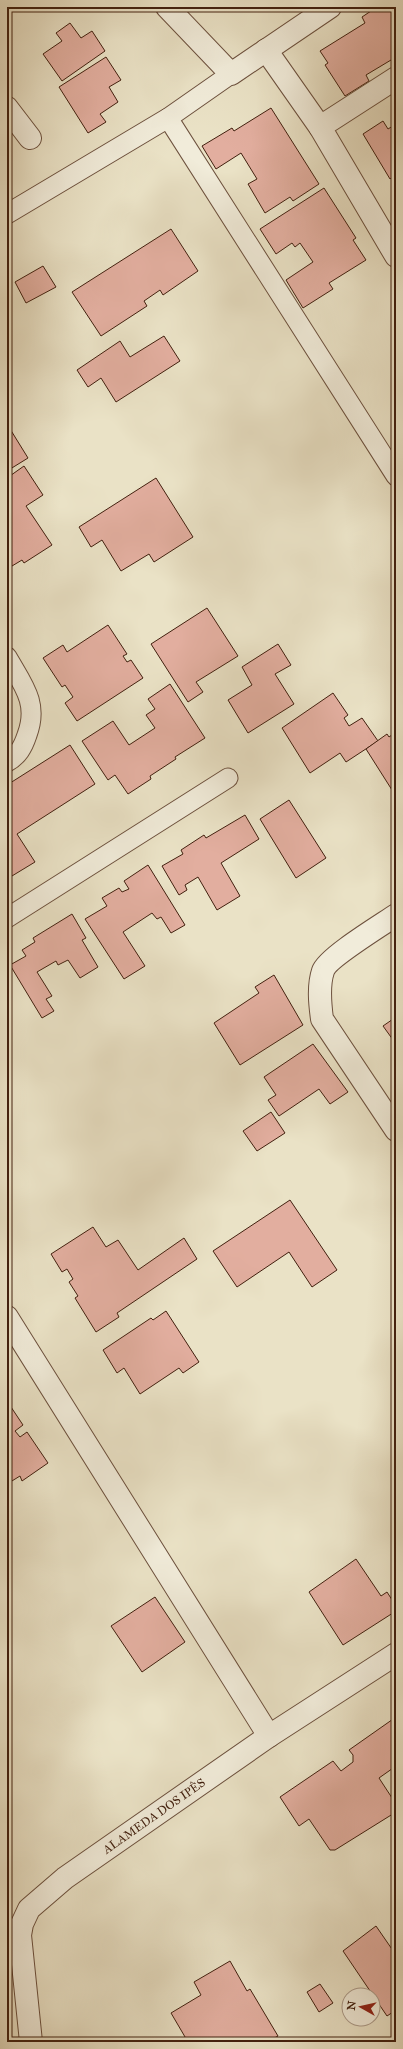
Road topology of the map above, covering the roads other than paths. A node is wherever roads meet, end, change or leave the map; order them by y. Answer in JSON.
{"nodes":[{"id":1,"x":167,"y":7,"type":"edge"},
{"id":2,"x":330,"y":7,"type":"edge"},
{"id":3,"x":266,"y":50,"type":"junction"},
{"id":4,"x":231,"y":74,"type":"junction"},
{"id":5,"x":396,"y":78,"type":"edge"},
{"id":6,"x":7,"y":108,"type":"edge"},
{"id":7,"x":168,"y":118,"type":"junction"},
{"id":8,"x":320,"y":127,"type":"junction"},
{"id":9,"x":30,"y":138,"type":"dead end"},
{"id":10,"x":7,"y":214,"type":"edge"},
{"id":11,"x":396,"y":256,"type":"edge"},
{"id":12,"x":396,"y":476,"type":"edge"},
{"id":13,"x":7,"y":657,"type":"edge"},
{"id":14,"x":7,"y":762,"type":"edge"},
{"id":15,"x":228,"y":778,"type":"dead end"},
{"id":16,"x":396,"y":915,"type":"edge"},
{"id":17,"x":7,"y":918,"type":"edge"},
{"id":18,"x":396,"y":1130,"type":"edge"},
{"id":19,"x":7,"y":1318,"type":"edge"},
{"id":20,"x":396,"y":1654,"type":"edge"},
{"id":21,"x":269,"y":1736,"type":"junction"},
{"id":22,"x":31,"y":2042,"type":"edge"}],
"edges":[{"from":1,"to":4,"type":"street"},
{"from":2,"to":3,"type":"street"},
{"from":3,"to":4,"type":"street"},
{"from":3,"to":8,"type":"street"},
{"from":4,"to":7,"type":"lane"},
{"from":5,"to":8,"type":"street"},
{"from":6,"to":9,"type":"street"},
{"from":7,"to":10,"type":"lane"},
{"from":7,"to":12,"type":"lane"},
{"from":8,"to":11,"type":"street"},
{"from":13,"to":14,"type":"lane"},
{"from":15,"to":17,"type":"lane"},
{"from":16,"to":18,"type":"street"},
{"from":19,"to":21,"type":"street"},
{"from":20,"to":21,"type":"street","name":"ALAMEDA DOS IPÊS"},
{"from":21,"to":22,"type":"street","name":"ALAMEDA DOS IPÊS"}]}
